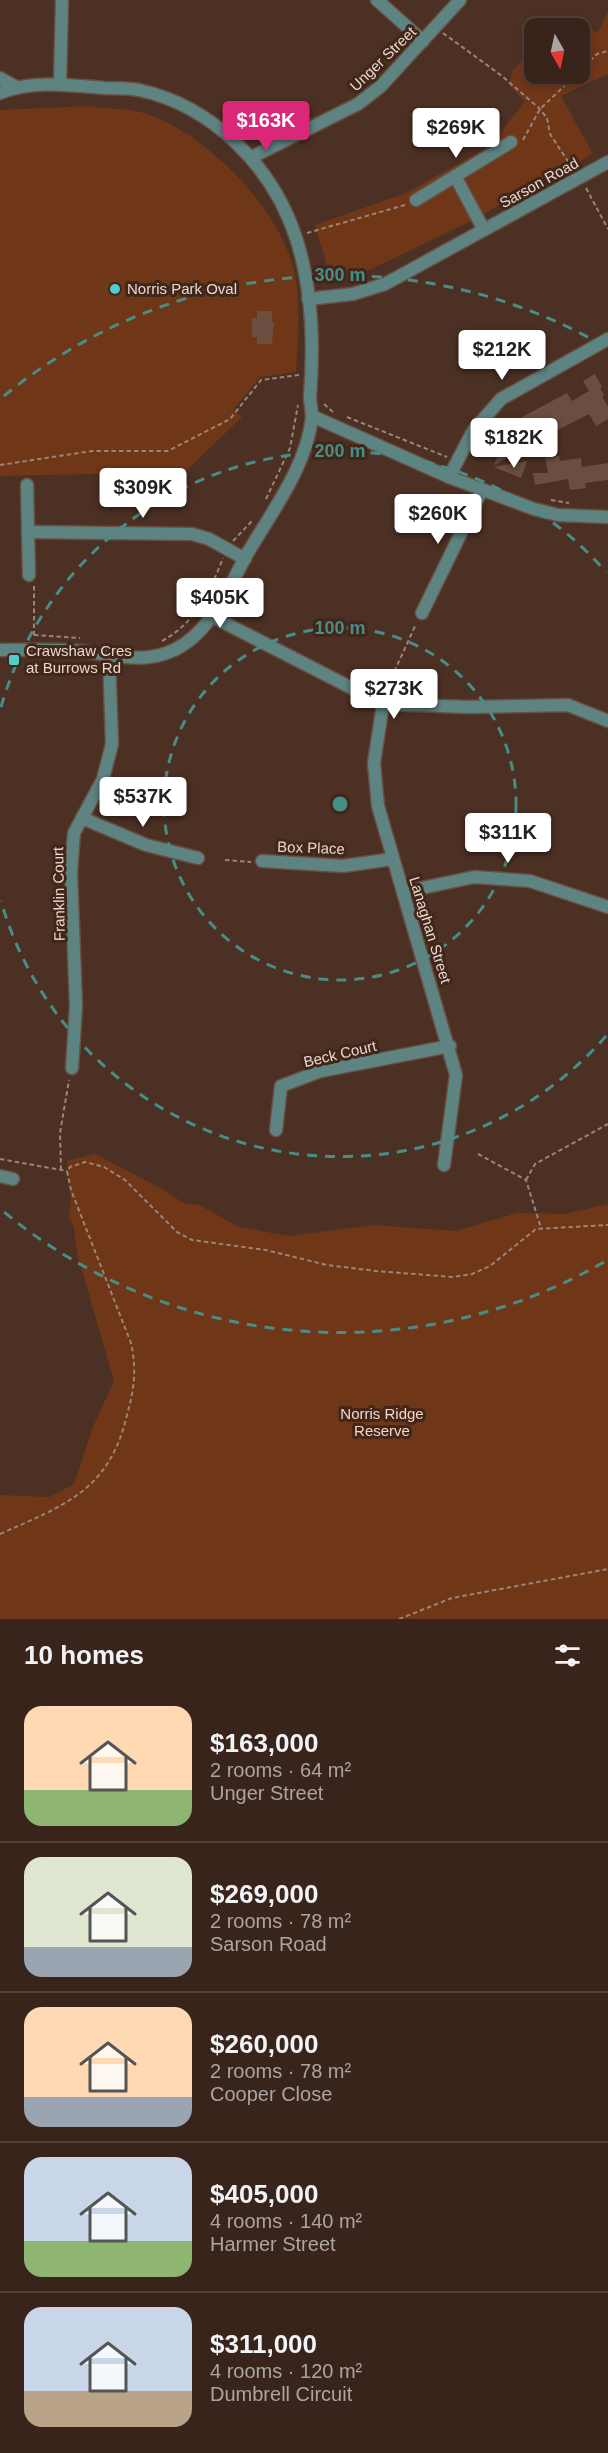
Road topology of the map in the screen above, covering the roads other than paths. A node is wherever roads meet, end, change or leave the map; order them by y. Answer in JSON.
{"nodes":[{"id":1,"x":62,"y":0,"type":"edge"},
{"id":2,"x":377,"y":0,"type":"edge"},
{"id":3,"x":460,"y":0,"type":"edge"},
{"id":4,"x":423,"y":41,"type":"junction"},
{"id":5,"x":0,"y":78,"type":"edge"},
{"id":6,"x":60,"y":84,"type":"junction"},
{"id":7,"x":16,"y":87,"type":"junction"},
{"id":8,"x":0,"y":93,"type":"edge"},
{"id":9,"x":511,"y":142,"type":"road end"},
{"id":10,"x":252,"y":158,"type":"junction"},
{"id":11,"x":608,"y":162,"type":"edge"},
{"id":12,"x":456,"y":176,"type":"junction"},
{"id":13,"x":416,"y":200,"type":"road end"},
{"id":14,"x":484,"y":230,"type":"junction"},
{"id":15,"x":308,"y":298,"type":"junction"},
{"id":16,"x":608,"y":339,"type":"edge"},
{"id":17,"x":312,"y":416,"type":"junction"},
{"id":18,"x":449,"y":477,"type":"junction"},
{"id":19,"x":27,"y":485,"type":"dead end"},
{"id":20,"x":482,"y":490,"type":"junction"},
{"id":21,"x":608,"y":517,"type":"edge"},
{"id":22,"x":28,"y":532,"type":"junction"},
{"id":23,"x":245,"y":559,"type":"junction"},
{"id":24,"x":32,"y":578,"type":"road end"},
{"id":25,"x":211,"y":616,"type":"junction"},
{"id":26,"x":419,"y":617,"type":"road end"},
{"id":27,"x":0,"y":650,"type":"edge"},
{"id":28,"x":109,"y":656,"type":"junction"},
{"id":29,"x":384,"y":700,"type":"junction"},
{"id":30,"x":608,"y":721,"type":"edge"},
{"id":31,"x":82,"y":818,"type":"junction"},
{"id":32,"x":198,"y":858,"type":"dead end"},
{"id":33,"x":393,"y":859,"type":"junction"},
{"id":34,"x":260,"y":862,"type":"road end"},
{"id":35,"x":403,"y":892,"type":"junction"},
{"id":36,"x":608,"y":907,"type":"edge"},
{"id":37,"x":450,"y":1046,"type":"junction"},
{"id":38,"x":72,"y":1068,"type":"road end"},
{"id":39,"x":276,"y":1130,"type":"dead end"},
{"id":40,"x":444,"y":1165,"type":"dead end"}],
"edges":[{"from":1,"to":6,"type":"street"},
{"from":2,"to":4,"type":"street"},
{"from":3,"to":4,"type":"street","name":"Unger Street"},
{"from":4,"to":10,"type":"street","name":"Unger Street"},
{"from":5,"to":7,"type":"street"},
{"from":6,"to":7,"type":"street"},
{"from":6,"to":10,"type":"street"},
{"from":7,"to":8,"type":"street"},
{"from":9,"to":12,"type":"street"},
{"from":10,"to":15,"type":"street"},
{"from":11,"to":14,"type":"street","name":"Sarson Road"},
{"from":12,"to":13,"type":"street"},
{"from":12,"to":14,"type":"street"},
{"from":14,"to":15,"type":"street","name":"Sarson Road"},
{"from":15,"to":17,"type":"street"},
{"from":16,"to":18,"type":"street"},
{"from":17,"to":18,"type":"street"},
{"from":17,"to":23,"type":"street"},
{"from":18,"to":20,"type":"street"},
{"from":19,"to":22,"type":"street"},
{"from":20,"to":21,"type":"street"},
{"from":20,"to":26,"type":"street"},
{"from":22,"to":23,"type":"street"},
{"from":22,"to":24,"type":"street"},
{"from":23,"to":25,"type":"street"},
{"from":25,"to":28,"type":"street"},
{"from":25,"to":29,"type":"street"},
{"from":27,"to":28,"type":"street"},
{"from":28,"to":31,"type":"street","name":"Franklin Court"},
{"from":29,"to":30,"type":"street"},
{"from":29,"to":33,"type":"street","name":"Lanaghan Street"},
{"from":31,"to":32,"type":"street"},
{"from":31,"to":38,"type":"street","name":"Franklin Court"},
{"from":33,"to":34,"type":"street","name":"Box Place"},
{"from":33,"to":35,"type":"street","name":"Lanaghan Street"},
{"from":35,"to":36,"type":"street"},
{"from":35,"to":37,"type":"street","name":"Lanaghan Street"},
{"from":37,"to":39,"type":"street","name":"Beck Court"},
{"from":37,"to":40,"type":"street","name":"Lanaghan Street"}]}
